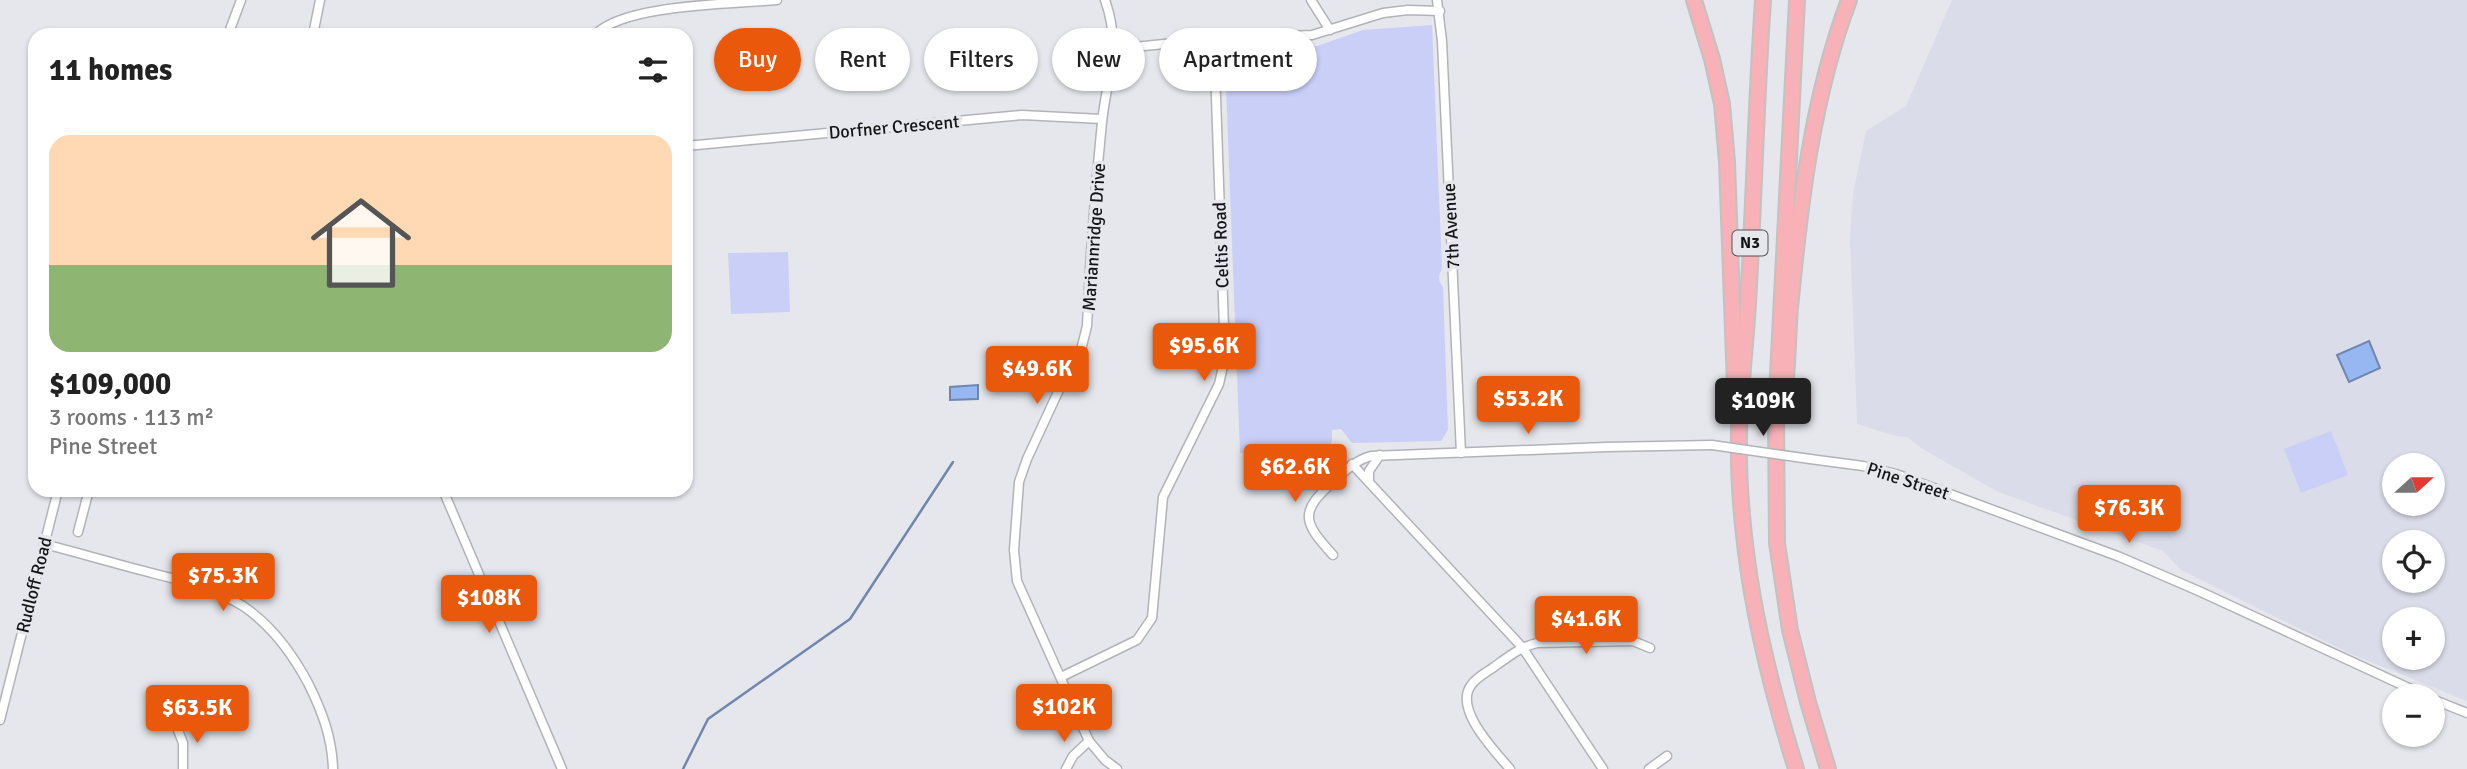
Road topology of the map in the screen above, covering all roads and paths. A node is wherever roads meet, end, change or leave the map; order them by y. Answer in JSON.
{"nodes":[{"id":1,"x":241,"y":0,"type":"edge"},
{"id":2,"x":320,"y":0,"type":"edge"},
{"id":3,"x":777,"y":0,"type":"edge"},
{"id":4,"x":1104,"y":0,"type":"edge"},
{"id":5,"x":1311,"y":0,"type":"edge"},
{"id":6,"x":1437,"y":0,"type":"edge"},
{"id":7,"x":1693,"y":0,"type":"edge"},
{"id":8,"x":1763,"y":0,"type":"edge"},
{"id":9,"x":1797,"y":0,"type":"edge"},
{"id":10,"x":1849,"y":0,"type":"edge"},
{"id":11,"x":1440,"y":11,"type":"junction"},
{"id":12,"x":231,"y":28,"type":"edge"},
{"id":13,"x":314,"y":28,"type":"edge"},
{"id":14,"x":604,"y":28,"type":"edge"},
{"id":15,"x":1112,"y":28,"type":"edge"},
{"id":16,"x":1330,"y":30,"type":"junction"},
{"id":17,"x":1317,"y":33,"type":"edge"},
{"id":18,"x":1107,"y":91,"type":"edge"},
{"id":19,"x":1216,"y":91,"type":"edge"},
{"id":20,"x":1102,"y":119,"type":"junction"},
{"id":21,"x":693,"y":145,"type":"edge"},
{"id":22,"x":1740,"y":411,"type":"junction"},
{"id":23,"x":1776,"y":414,"type":"junction"},
{"id":24,"x":1461,"y":453,"type":"junction"},
{"id":25,"x":1380,"y":455,"type":"junction"},
{"id":26,"x":1352,"y":464,"type":"junction"},
{"id":27,"x":1369,"y":482,"type":"junction"},
{"id":28,"x":56,"y":497,"type":"edge"},
{"id":29,"x":87,"y":497,"type":"edge"},
{"id":30,"x":446,"y":497,"type":"edge"},
{"id":31,"x":78,"y":531,"type":"dead end"},
{"id":32,"x":44,"y":544,"type":"junction"},
{"id":33,"x":1333,"y":555,"type":"dead end"},
{"id":34,"x":1522,"y":648,"type":"junction"},
{"id":35,"x":1650,"y":648,"type":"dead end"},
{"id":36,"x":1060,"y":677,"type":"junction"},
{"id":37,"x":2400,"y":684,"type":"edge"},
{"id":38,"x":2445,"y":704,"type":"edge"},
{"id":39,"x":2467,"y":713,"type":"edge"},
{"id":40,"x":0,"y":720,"type":"edge"},
{"id":41,"x":176,"y":725,"type":"dead end"},
{"id":42,"x":1089,"y":741,"type":"junction"},
{"id":43,"x":1667,"y":756,"type":"dead end"},
{"id":44,"x":183,"y":769,"type":"edge"},
{"id":45,"x":333,"y":769,"type":"edge"},
{"id":46,"x":562,"y":769,"type":"edge"},
{"id":47,"x":1066,"y":769,"type":"edge"},
{"id":48,"x":1117,"y":769,"type":"edge"},
{"id":49,"x":1510,"y":769,"type":"edge"},
{"id":50,"x":1602,"y":769,"type":"edge"},
{"id":51,"x":1649,"y":769,"type":"edge"},
{"id":52,"x":1796,"y":769,"type":"edge"},
{"id":53,"x":1828,"y":769,"type":"edge"}],
"edges":[{"from":1,"to":12,"type":"street"},
{"from":2,"to":13,"type":"street"},
{"from":3,"to":14,"type":"street"},
{"from":4,"to":15,"type":"street","name":"Mariannridge Drive"},
{"from":5,"to":16,"type":"street"},
{"from":6,"to":11,"type":"street","name":"7th Avenue"},
{"from":7,"to":22,"type":"highway"},
{"from":8,"to":22,"type":"highway","number":"N3"},
{"from":9,"to":23,"type":"highway","number":"N3"},
{"from":10,"to":23,"type":"highway"},
{"from":11,"to":16,"type":"street"},
{"from":11,"to":24,"type":"street","name":"7th Avenue"},
{"from":16,"to":17,"type":"street"},
{"from":18,"to":20,"type":"street","name":"Mariannridge Drive"},
{"from":19,"to":36,"type":"street","name":"Celtis Road"},
{"from":20,"to":21,"type":"street","name":"Dorfner Crescent"},
{"from":20,"to":36,"type":"street","name":"Mariannridge Drive"},
{"from":22,"to":52,"type":"highway","number":"N3"},
{"from":23,"to":53,"type":"highway","number":"N3"},
{"from":24,"to":25,"type":"street","name":"Pine Street"},
{"from":24,"to":37,"type":"street","name":"Pine Street","bridge":true},
{"from":25,"to":26,"type":"street","name":"Pine Street"},
{"from":25,"to":27,"type":"street"},
{"from":26,"to":27,"type":"street"},
{"from":26,"to":33,"type":"street"},
{"from":27,"to":34,"type":"street"},
{"from":28,"to":32,"type":"street","name":"Rudloff Road"},
{"from":29,"to":31,"type":"street"},
{"from":30,"to":46,"type":"street"},
{"from":32,"to":40,"type":"street","name":"Rudloff Road"},
{"from":32,"to":45,"type":"street"},
{"from":34,"to":35,"type":"street"},
{"from":34,"to":49,"type":"street"},
{"from":34,"to":50,"type":"street"},
{"from":36,"to":42,"type":"street","name":"Mariannridge Drive"},
{"from":38,"to":39,"type":"street"},
{"from":41,"to":44,"type":"street"},
{"from":42,"to":47,"type":"street"},
{"from":42,"to":48,"type":"street","name":"Mariannridge Drive"},
{"from":43,"to":51,"type":"street"}]}
